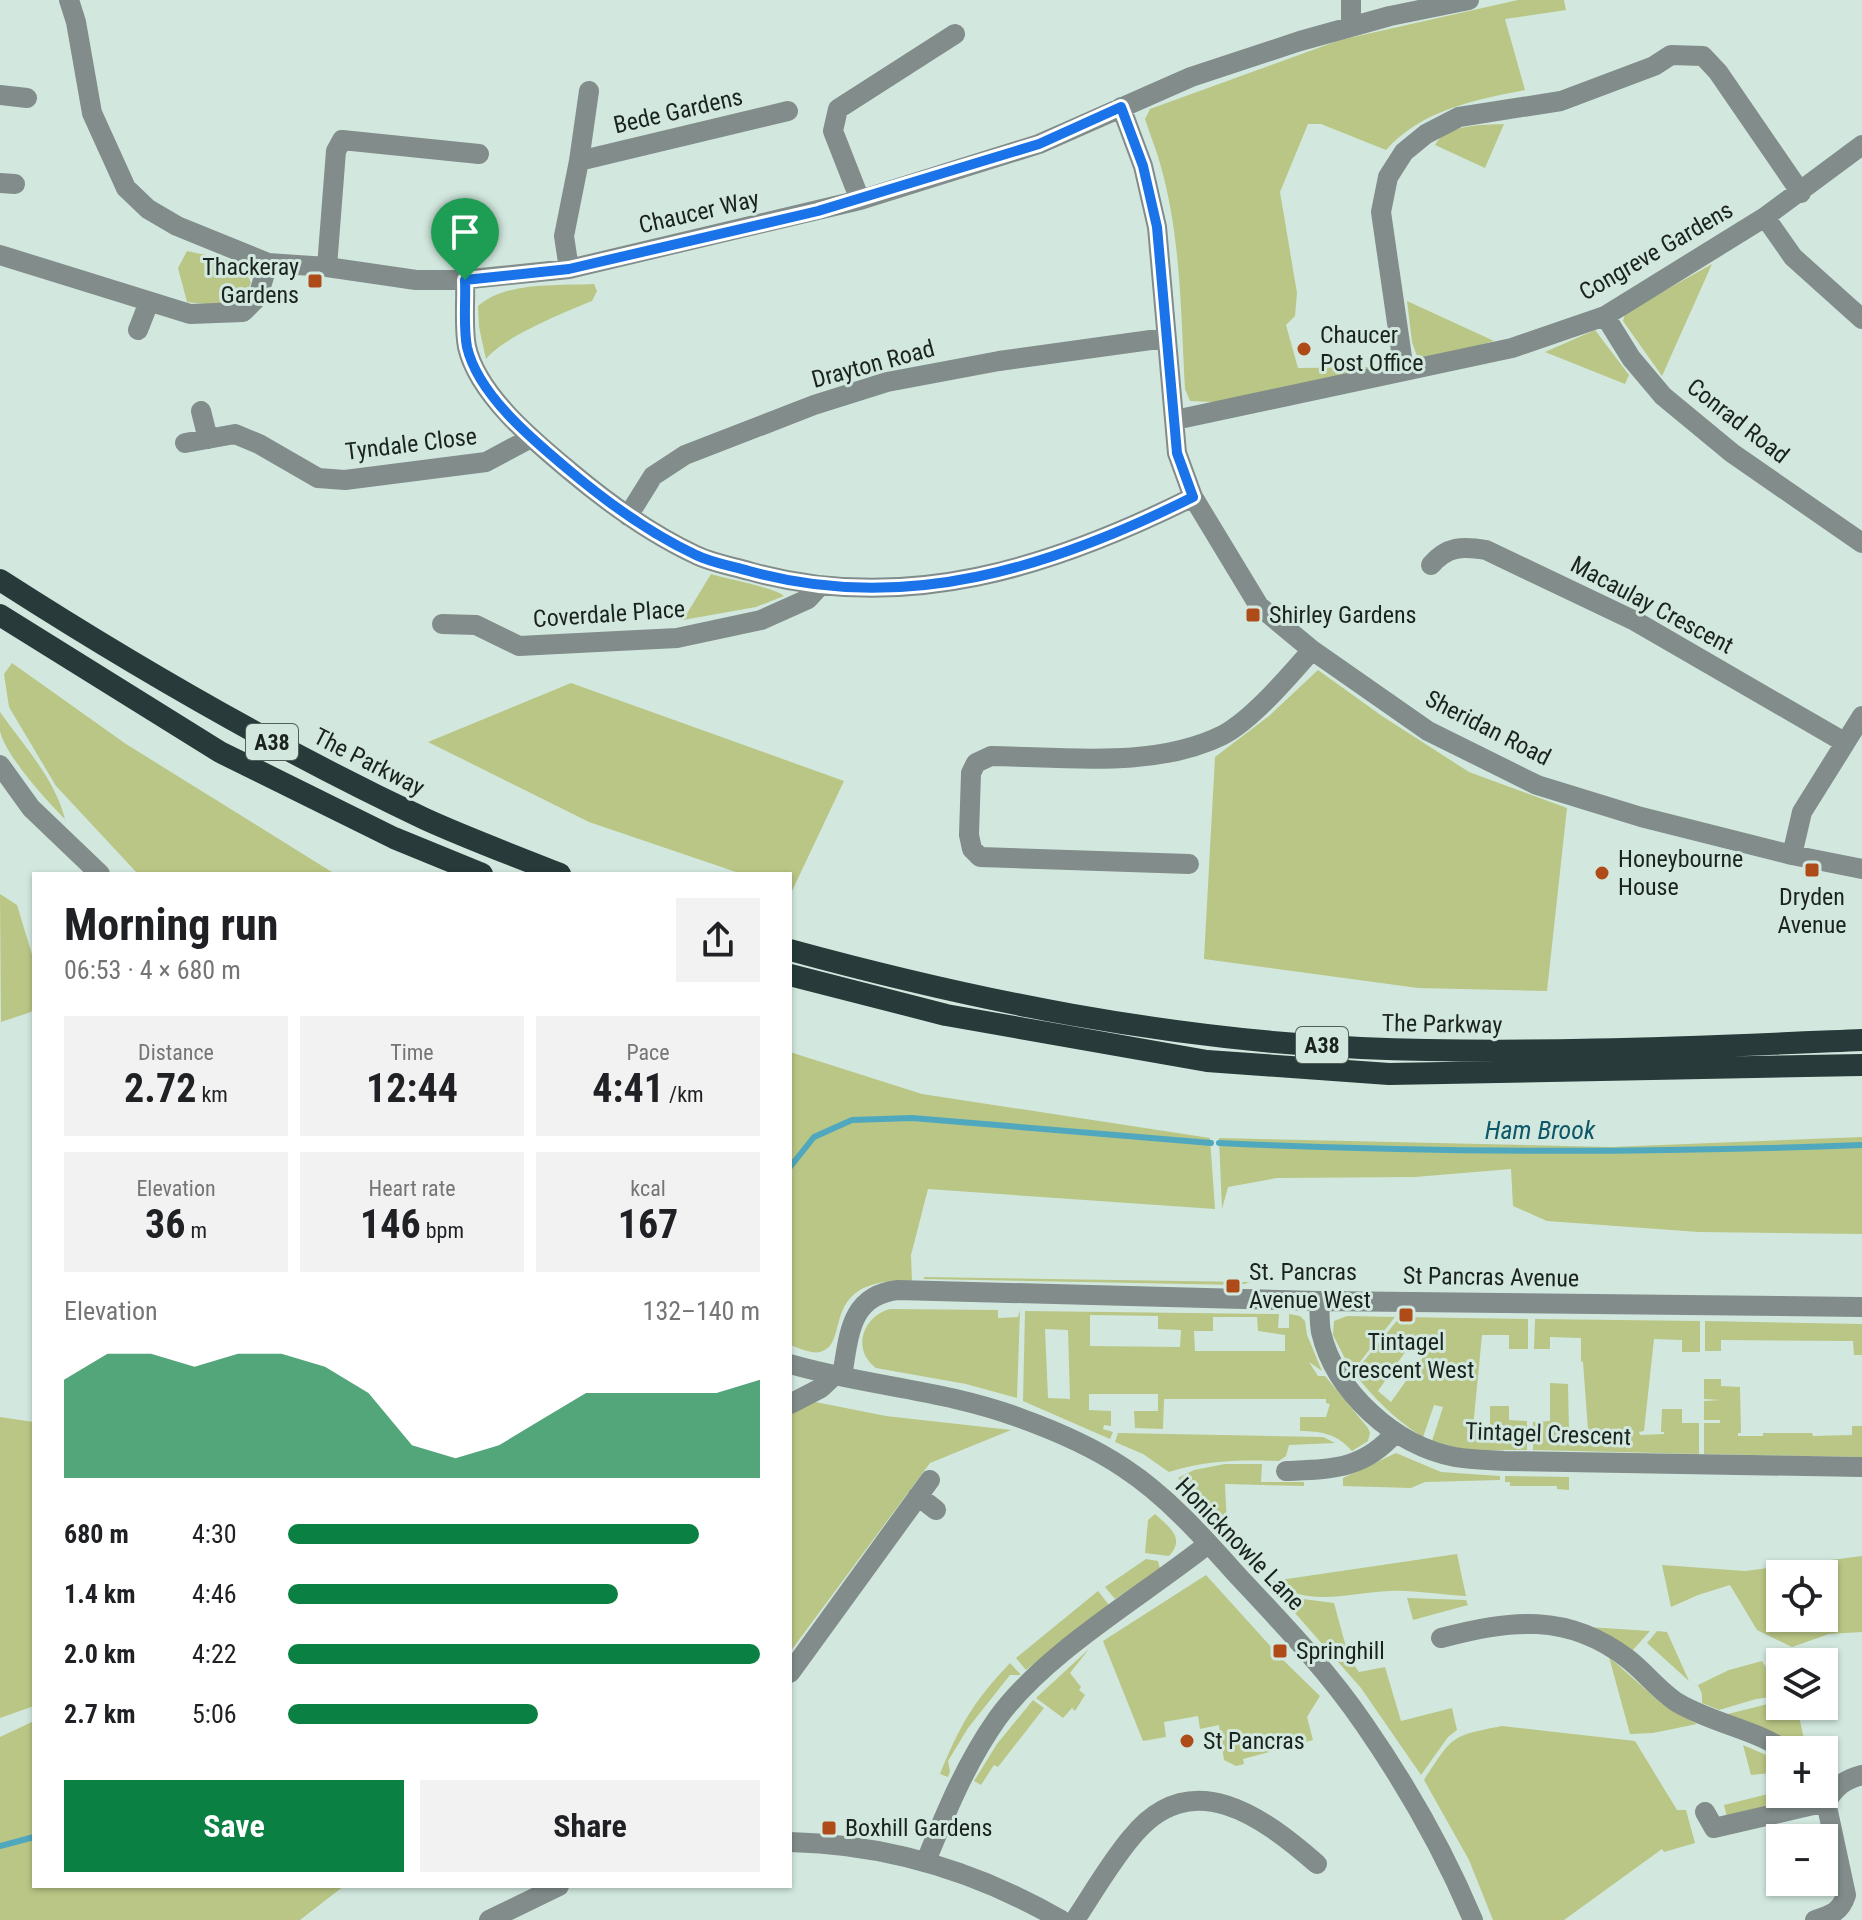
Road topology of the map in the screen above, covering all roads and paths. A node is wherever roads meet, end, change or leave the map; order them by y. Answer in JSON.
{"nodes":[{"id":1,"x":69,"y":0,"type":"edge"},
{"id":2,"x":1351,"y":0,"type":"edge"},
{"id":3,"x":1469,"y":0,"type":"edge"},
{"id":4,"x":1351,"y":27,"type":"junction"},
{"id":5,"x":955,"y":34,"type":"dead end"},
{"id":6,"x":589,"y":91,"type":"dead end"},
{"id":7,"x":0,"y":95,"type":"edge"},
{"id":8,"x":27,"y":98,"type":"dead end"},
{"id":9,"x":1121,"y":107,"type":"junction"},
{"id":10,"x":788,"y":111,"type":"dead end"},
{"id":11,"x":1862,"y":145,"type":"edge"},
{"id":12,"x":479,"y":154,"type":"dead end"},
{"id":13,"x":579,"y":161,"type":"junction"},
{"id":14,"x":1801,"y":193,"type":"junction"},
{"id":15,"x":860,"y":200,"type":"junction"},
{"id":16,"x":1765,"y":217,"type":"junction"},
{"id":17,"x":0,"y":255,"type":"edge"},
{"id":18,"x":268,"y":263,"type":"junction"},
{"id":19,"x":327,"y":267,"type":"junction"},
{"id":20,"x":569,"y":269,"type":"junction"},
{"id":21,"x":465,"y":280,"type":"junction"},
{"id":22,"x":149,"y":302,"type":"junction"},
{"id":23,"x":1605,"y":316,"type":"junction"},
{"id":24,"x":1862,"y":319,"type":"edge"},
{"id":25,"x":138,"y":330,"type":"dead end"},
{"id":26,"x":1165,"y":338,"type":"junction"},
{"id":27,"x":1404,"y":371,"type":"junction"},
{"id":28,"x":201,"y":411,"type":"dead end"},
{"id":29,"x":1175,"y":420,"type":"junction"},
{"id":30,"x":531,"y":438,"type":"junction"},
{"id":31,"x":208,"y":439,"type":"junction"},
{"id":32,"x":185,"y":443,"type":"dead end"},
{"id":33,"x":1193,"y":497,"type":"junction"},
{"id":34,"x":628,"y":516,"type":"junction"},
{"id":35,"x":1862,"y":543,"type":"edge"},
{"id":36,"x":1431,"y":565,"type":"dead end"},
{"id":37,"x":0,"y":580,"type":"edge"},
{"id":38,"x":820,"y":586,"type":"junction"},
{"id":39,"x":0,"y":615,"type":"edge"},
{"id":40,"x":442,"y":624,"type":"dead end"},
{"id":41,"x":1312,"y":650,"type":"junction"},
{"id":42,"x":1862,"y":716,"type":"edge"},
{"id":43,"x":1844,"y":742,"type":"junction"},
{"id":44,"x":0,"y":765,"type":"edge"},
{"id":45,"x":1792,"y":855,"type":"junction"},
{"id":46,"x":1189,"y":864,"type":"dead end"},
{"id":47,"x":1862,"y":869,"type":"edge"},
{"id":48,"x":98,"y":872,"type":"edge"},
{"id":49,"x":477,"y":872,"type":"edge"},
{"id":50,"x":555,"y":872,"type":"edge"},
{"id":51,"x":792,"y":951,"type":"edge"},
{"id":52,"x":792,"y":976,"type":"edge"},
{"id":53,"x":1862,"y":1040,"type":"edge"},
{"id":54,"x":1862,"y":1065,"type":"edge"},
{"id":55,"x":1319,"y":1301,"type":"junction"},
{"id":56,"x":1862,"y":1307,"type":"edge"},
{"id":57,"x":792,"y":1364,"type":"edge"},
{"id":58,"x":839,"y":1376,"type":"junction"},
{"id":59,"x":792,"y":1403,"type":"edge"},
{"id":60,"x":1395,"y":1433,"type":"junction"},
{"id":61,"x":1862,"y":1467,"type":"edge"},
{"id":62,"x":1286,"y":1471,"type":"dead end"},
{"id":63,"x":936,"y":1510,"type":"dead end"},
{"id":64,"x":1208,"y":1544,"type":"junction"},
{"id":65,"x":1441,"y":1638,"type":"dead end"},
{"id":66,"x":792,"y":1670,"type":"edge"},
{"id":67,"x":1766,"y":1742,"type":"edge"},
{"id":68,"x":1862,"y":1775,"type":"edge"},
{"id":69,"x":1838,"y":1784,"type":"edge"},
{"id":70,"x":1774,"y":1808,"type":"edge"},
{"id":71,"x":1833,"y":1808,"type":"edge"},
{"id":72,"x":1705,"y":1812,"type":"dead end"},
{"id":73,"x":1312,"y":1831,"type":"dead end"},
{"id":74,"x":792,"y":1842,"type":"edge"},
{"id":75,"x":1300,"y":1849,"type":"junction"},
{"id":76,"x":926,"y":1861,"type":"junction"},
{"id":77,"x":1317,"y":1864,"type":"dead end"},
{"id":78,"x":1853,"y":1875,"type":"edge"},
{"id":79,"x":555,"y":1888,"type":"edge"},
{"id":80,"x":489,"y":1920,"type":"edge"},
{"id":81,"x":1061,"y":1920,"type":"edge"},
{"id":82,"x":1075,"y":1920,"type":"edge"},
{"id":83,"x":1473,"y":1920,"type":"edge"},
{"id":84,"x":1815,"y":1920,"type":"edge"}],
"edges":[{"from":1,"to":18,"type":"street","name":"Chaucer Way"},
{"from":2,"to":4,"type":"street"},
{"from":3,"to":4,"type":"street","name":"Chaucer Way"},
{"from":4,"to":9,"type":"street","name":"Chaucer Way"},
{"from":5,"to":15,"type":"street"},
{"from":6,"to":13,"type":"street","name":"Bede Gardens"},
{"from":7,"to":8,"type":"street"},
{"from":9,"to":15,"type":"street","name":"Chaucer Way"},
{"from":9,"to":26,"type":"street","name":"Sheridan Road"},
{"from":10,"to":13,"type":"street","name":"Bede Gardens"},
{"from":11,"to":14,"type":"street","name":"Congreve Gardens"},
{"from":12,"to":19,"type":"street"},
{"from":13,"to":20,"type":"street","name":"Bede Gardens"},
{"from":14,"to":16,"type":"street","name":"Congreve Gardens"},
{"from":14,"to":27,"type":"street"},
{"from":15,"to":20,"type":"street","name":"Chaucer Way"},
{"from":16,"to":23,"type":"street","name":"Congreve Gardens"},
{"from":16,"to":24,"type":"street"},
{"from":17,"to":22,"type":"street"},
{"from":18,"to":19,"type":"street","name":"Chaucer Way"},
{"from":18,"to":22,"type":"street"},
{"from":19,"to":21,"type":"street","name":"Chaucer Way"},
{"from":20,"to":21,"type":"street","name":"Chaucer Way"},
{"from":21,"to":30,"type":"street"},
{"from":22,"to":25,"type":"street"},
{"from":23,"to":27,"type":"street","name":"Congreve Gardens"},
{"from":23,"to":35,"type":"street","name":"Conrad Road"},
{"from":26,"to":29,"type":"street","name":"Sheridan Road"},
{"from":26,"to":34,"type":"street","name":"Drayton Road"},
{"from":27,"to":29,"type":"street","name":"Congreve Gardens"},
{"from":28,"to":31,"type":"street"},
{"from":29,"to":33,"type":"street","name":"Sheridan Road"},
{"from":30,"to":31,"type":"street","name":"Tyndale Close"},
{"from":30,"to":34,"type":"street"},
{"from":31,"to":32,"type":"street","name":"Tyndale Close"},
{"from":33,"to":38,"type":"street"},
{"from":33,"to":41,"type":"street","name":"Sheridan Road"},
{"from":34,"to":38,"type":"street"},
{"from":36,"to":43,"type":"street","name":"Macaulay Crescent"},
{"from":37,"to":50,"type":"highway","name":"The Parkway","number":"A38"},
{"from":38,"to":40,"type":"street","name":"Coverdale Place"},
{"from":39,"to":49,"type":"highway","number":"A38"},
{"from":41,"to":45,"type":"street","name":"Sheridan Road"},
{"from":41,"to":46,"type":"street"},
{"from":42,"to":43,"type":"street"},
{"from":43,"to":45,"type":"street"},
{"from":44,"to":48,"type":"street"},
{"from":45,"to":47,"type":"street","name":"Sheridan Road"},
{"from":51,"to":53,"type":"highway","name":"The Parkway","number":"A38"},
{"from":52,"to":54,"type":"highway","name":"The Parkway","number":"A38"},
{"from":55,"to":56,"type":"street","name":"St Pancras Avenue"},
{"from":55,"to":58,"type":"street","name":"St Pancras Avenue"},
{"from":55,"to":60,"type":"street","name":"Tintagel Crescent"},
{"from":57,"to":58,"type":"street","name":"Honicknowle Lane"},
{"from":58,"to":59,"type":"street"},
{"from":58,"to":64,"type":"street","name":"Honicknowle Lane"},
{"from":60,"to":61,"type":"street","name":"Tintagel Crescent"},
{"from":60,"to":62,"type":"street"},
{"from":63,"to":66,"type":"street"},
{"from":64,"to":76,"type":"street"},
{"from":64,"to":83,"type":"street","name":"Honicknowle Lane"},
{"from":65,"to":67,"type":"street"},
{"from":68,"to":69,"type":"street"},
{"from":70,"to":72,"type":"street"},
{"from":71,"to":78,"type":"street"},
{"from":73,"to":75,"type":"street"},
{"from":74,"to":76,"type":"street"},
{"from":75,"to":77,"type":"street"},
{"from":75,"to":82,"type":"street"},
{"from":76,"to":81,"type":"street"},
{"from":78,"to":84,"type":"street"},
{"from":79,"to":80,"type":"street"}]}
